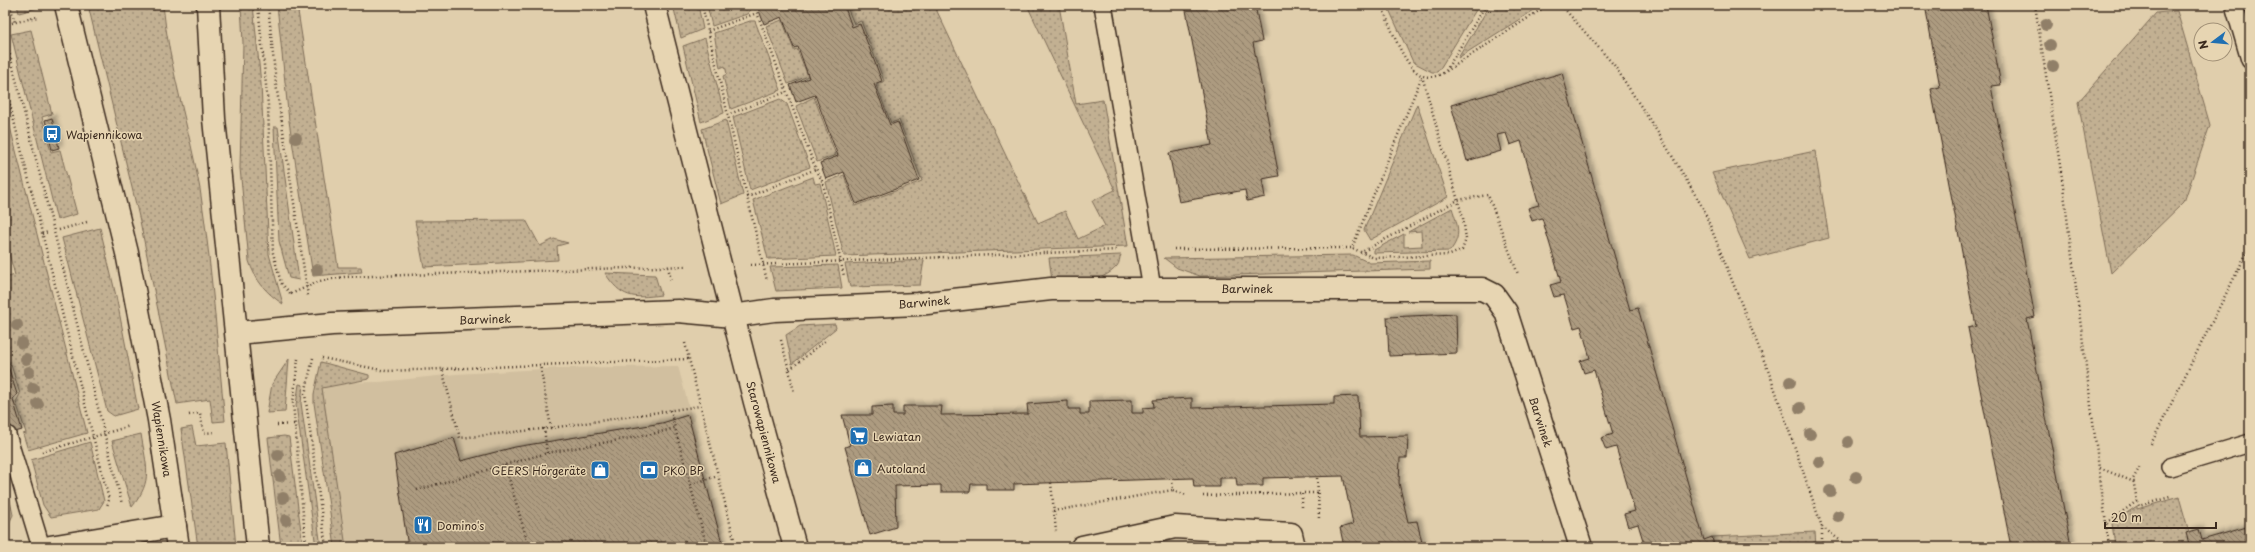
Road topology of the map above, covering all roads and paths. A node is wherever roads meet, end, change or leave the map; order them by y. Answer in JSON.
{"nodes":[{"id":1,"x":10,"y":5,"type":"edge"},
{"id":2,"x":66,"y":5,"type":"edge"},
{"id":3,"x":208,"y":5,"type":"edge"},
{"id":4,"x":258,"y":5,"type":"edge"},
{"id":5,"x":268,"y":5,"type":"edge"},
{"id":6,"x":654,"y":5,"type":"edge"},
{"id":7,"x":702,"y":5,"type":"edge"},
{"id":8,"x":754,"y":5,"type":"edge"},
{"id":9,"x":1103,"y":5,"type":"edge"},
{"id":10,"x":1381,"y":5,"type":"edge"},
{"id":11,"x":1486,"y":5,"type":"edge"},
{"id":12,"x":1548,"y":5,"type":"edge"},
{"id":13,"x":1561,"y":5,"type":"edge"},
{"id":14,"x":2035,"y":5,"type":"edge"},
{"id":15,"x":2234,"y":5,"type":"edge"},
{"id":16,"x":757,"y":13,"type":"junction"},
{"id":17,"x":39,"y":16,"type":"dead end"},
{"id":18,"x":15,"y":22,"type":"junction"},
{"id":19,"x":8,"y":24,"type":"dead end"},
{"id":20,"x":708,"y":31,"type":"junction"},
{"id":21,"x":5,"y":35,"type":"edge"},
{"id":22,"x":2250,"y":60,"type":"edge"},
{"id":23,"x":1445,"y":72,"type":"junction"},
{"id":24,"x":1422,"y":76,"type":"junction"},
{"id":25,"x":5,"y":85,"type":"edge"},
{"id":26,"x":786,"y":92,"type":"junction"},
{"id":27,"x":728,"y":115,"type":"junction"},
{"id":28,"x":816,"y":169,"type":"junction"},
{"id":29,"x":747,"y":197,"type":"junction"},
{"id":30,"x":1458,"y":200,"type":"junction"},
{"id":31,"x":88,"y":222,"type":"dead end"},
{"id":32,"x":59,"y":230,"type":"dead end"},
{"id":33,"x":48,"y":232,"type":"dead end"},
{"id":34,"x":42,"y":234,"type":"junction"},
{"id":35,"x":2250,"y":246,"type":"edge"},
{"id":36,"x":1352,"y":248,"type":"junction"},
{"id":37,"x":1145,"y":249,"type":"junction"},
{"id":38,"x":1360,"y":253,"type":"junction"},
{"id":39,"x":841,"y":261,"type":"junction"},
{"id":40,"x":680,"y":266,"type":"dead end"},
{"id":41,"x":306,"y":288,"type":"junction"},
{"id":42,"x":1152,"y":288,"type":"junction"},
{"id":43,"x":292,"y":294,"type":"junction"},
{"id":44,"x":292,"y":301,"type":"dead end"},
{"id":45,"x":309,"y":303,"type":"dead end"},
{"id":46,"x":733,"y":316,"type":"junction"},
{"id":47,"x":237,"y":333,"type":"junction"},
{"id":48,"x":684,"y":337,"type":"dead end"},
{"id":49,"x":299,"y":352,"type":"dead end"},
{"id":50,"x":313,"y":356,"type":"junction"},
{"id":51,"x":298,"y":358,"type":"junction"},
{"id":52,"x":688,"y":359,"type":"junction"},
{"id":53,"x":540,"y":364,"type":"junction"},
{"id":54,"x":442,"y":369,"type":"junction"},
{"id":55,"x":789,"y":370,"type":"dead end"},
{"id":56,"x":794,"y":392,"type":"dead end"},
{"id":57,"x":700,"y":406,"type":"junction"},
{"id":58,"x":670,"y":410,"type":"junction"},
{"id":59,"x":200,"y":413,"type":"dead end"},
{"id":60,"x":295,"y":424,"type":"junction"},
{"id":61,"x":132,"y":425,"type":"dead end"},
{"id":62,"x":270,"y":426,"type":"dead end"},
{"id":63,"x":544,"y":428,"type":"junction"},
{"id":64,"x":551,"y":428,"type":"junction"},
{"id":65,"x":675,"y":428,"type":"junction"},
{"id":66,"x":103,"y":433,"type":"junction"},
{"id":67,"x":204,"y":433,"type":"dead end"},
{"id":68,"x":7,"y":435,"type":"dead end"},
{"id":69,"x":93,"y":436,"type":"junction"},
{"id":70,"x":72,"y":442,"type":"dead end"},
{"id":71,"x":2250,"y":443,"type":"edge"},
{"id":72,"x":2148,"y":451,"type":"dead end"},
{"id":73,"x":547,"y":453,"type":"junction"},
{"id":74,"x":2144,"y":458,"type":"dead end"},
{"id":75,"x":505,"y":465,"type":"junction"},
{"id":76,"x":2170,"y":467,"type":"dead end"},
{"id":77,"x":2100,"y":468,"type":"junction"},
{"id":78,"x":718,"y":476,"type":"junction"},
{"id":79,"x":1317,"y":477,"type":"dead end"},
{"id":80,"x":1172,"y":480,"type":"dead end"},
{"id":81,"x":2134,"y":482,"type":"junction"},
{"id":82,"x":1051,"y":483,"type":"dead end"},
{"id":83,"x":691,"y":484,"type":"junction"},
{"id":84,"x":417,"y":490,"type":"dead end"},
{"id":85,"x":1173,"y":490,"type":"junction"},
{"id":86,"x":1302,"y":493,"type":"junction"},
{"id":87,"x":1187,"y":496,"type":"dead end"},
{"id":88,"x":1195,"y":496,"type":"dead end"},
{"id":89,"x":122,"y":506,"type":"dead end"},
{"id":90,"x":1053,"y":511,"type":"junction"},
{"id":91,"x":105,"y":513,"type":"dead end"},
{"id":92,"x":2107,"y":522,"type":"junction"},
{"id":93,"x":1822,"y":527,"type":"junction"},
{"id":94,"x":1056,"y":533,"type":"dead end"},
{"id":95,"x":176,"y":537,"type":"edge"},
{"id":96,"x":1293,"y":540,"type":"edge"},
{"id":97,"x":41,"y":547,"type":"edge"},
{"id":98,"x":50,"y":547,"type":"edge"},
{"id":99,"x":258,"y":547,"type":"edge"},
{"id":100,"x":306,"y":547,"type":"edge"},
{"id":101,"x":326,"y":547,"type":"edge"},
{"id":102,"x":529,"y":547,"type":"edge"},
{"id":103,"x":707,"y":547,"type":"edge"},
{"id":104,"x":736,"y":547,"type":"edge"},
{"id":105,"x":795,"y":547,"type":"edge"},
{"id":106,"x":1082,"y":547,"type":"edge"},
{"id":107,"x":1581,"y":547,"type":"edge"},
{"id":108,"x":1822,"y":547,"type":"edge"},
{"id":109,"x":1849,"y":547,"type":"edge"},
{"id":110,"x":2109,"y":547,"type":"edge"}],
"edges":[{"from":1,"to":18,"type":"path"},
{"from":2,"to":95,"type":"street","name":"Wapiennikowa"},
{"from":3,"to":47,"type":"street"},
{"from":4,"to":43,"type":"path"},
{"from":5,"to":41,"type":"path"},
{"from":6,"to":46,"type":"street"},
{"from":7,"to":20,"type":"path"},
{"from":8,"to":16,"type":"path"},
{"from":9,"to":37,"type":"lane"},
{"from":10,"to":24,"type":"path"},
{"from":11,"to":23,"type":"path"},
{"from":12,"to":23,"type":"path"},
{"from":13,"to":93,"type":"path"},
{"from":14,"to":77,"type":"path"},
{"from":15,"to":22,"type":"lane"},
{"from":16,"to":20,"type":"path"},
{"from":16,"to":26,"type":"path"},
{"from":17,"to":18,"type":"path"},
{"from":18,"to":19,"type":"path"},
{"from":20,"to":27,"type":"path"},
{"from":21,"to":66,"type":"path"},
{"from":23,"to":24,"type":"path"},
{"from":24,"to":30,"type":"path"},
{"from":24,"to":36,"type":"path"},
{"from":25,"to":34,"type":"path"},
{"from":26,"to":27,"type":"path"},
{"from":26,"to":28,"type":"path"},
{"from":27,"to":29,"type":"path"},
{"from":28,"to":29,"type":"path"},
{"from":28,"to":39,"type":"path"},
{"from":29,"to":39,"type":"path"},
{"from":30,"to":38,"type":"path"},
{"from":30,"to":38,"type":"path"},
{"from":31,"to":32,"type":"path"},
{"from":33,"to":34,"type":"path"},
{"from":34,"to":69,"type":"path"},
{"from":35,"to":72,"type":"path"},
{"from":36,"to":37,"type":"path"},
{"from":36,"to":38,"type":"path"},
{"from":37,"to":39,"type":"path"},
{"from":37,"to":42,"type":"lane"},
{"from":40,"to":41,"type":"path"},
{"from":41,"to":43,"type":"path"},
{"from":41,"to":45,"type":"path"},
{"from":42,"to":46,"type":"street","name":"Barwinek"},
{"from":42,"to":107,"type":"street","name":"Barwinek"},
{"from":43,"to":44,"type":"path"},
{"from":46,"to":47,"type":"street","name":"Barwinek"},
{"from":46,"to":105,"type":"street","name":"Starowapiennikowa"},
{"from":47,"to":99,"type":"street"},
{"from":48,"to":52,"type":"path"},
{"from":49,"to":51,"type":"path"},
{"from":50,"to":51,"type":"path"},
{"from":50,"to":54,"type":"path"},
{"from":50,"to":101,"type":"path"},
{"from":51,"to":60,"type":"path"},
{"from":52,"to":53,"type":"path"},
{"from":52,"to":57,"type":"path"},
{"from":53,"to":54,"type":"path"},
{"from":53,"to":64,"type":"path"},
{"from":54,"to":63,"type":"path"},
{"from":55,"to":56,"type":"path"},
{"from":57,"to":58,"type":"path"},
{"from":57,"to":78,"type":"path"},
{"from":58,"to":64,"type":"path"},
{"from":58,"to":65,"type":"path"},
{"from":59,"to":67,"type":"path"},
{"from":60,"to":62,"type":"path"},
{"from":60,"to":100,"type":"path"},
{"from":61,"to":66,"type":"path"},
{"from":63,"to":64,"type":"path"},
{"from":63,"to":73,"type":"path"},
{"from":65,"to":73,"type":"path"},
{"from":65,"to":83,"type":"path"},
{"from":66,"to":69,"type":"path"},
{"from":66,"to":89,"type":"path"},
{"from":68,"to":97,"type":"lane"},
{"from":69,"to":70,"type":"path"},
{"from":69,"to":91,"type":"path"},
{"from":71,"to":76,"type":"lane"},
{"from":73,"to":75,"type":"path"},
{"from":74,"to":81,"type":"path"},
{"from":75,"to":84,"type":"path"},
{"from":75,"to":102,"type":"path"},
{"from":77,"to":81,"type":"path"},
{"from":77,"to":92,"type":"path"},
{"from":78,"to":83,"type":"path"},
{"from":78,"to":104,"type":"path"},
{"from":79,"to":86,"type":"path"},
{"from":80,"to":85,"type":"path"},
{"from":81,"to":92,"type":"path"},
{"from":82,"to":90,"type":"path"},
{"from":83,"to":103,"type":"path"},
{"from":85,"to":87,"type":"path"},
{"from":85,"to":90,"type":"path"},
{"from":86,"to":88,"type":"path"},
{"from":86,"to":96,"type":"path"},
{"from":90,"to":94,"type":"path"},
{"from":92,"to":110,"type":"path"},
{"from":93,"to":108,"type":"path"},
{"from":93,"to":109,"type":"path"},
{"from":95,"to":98,"type":"street"},
{"from":96,"to":106,"type":"street"}]}
